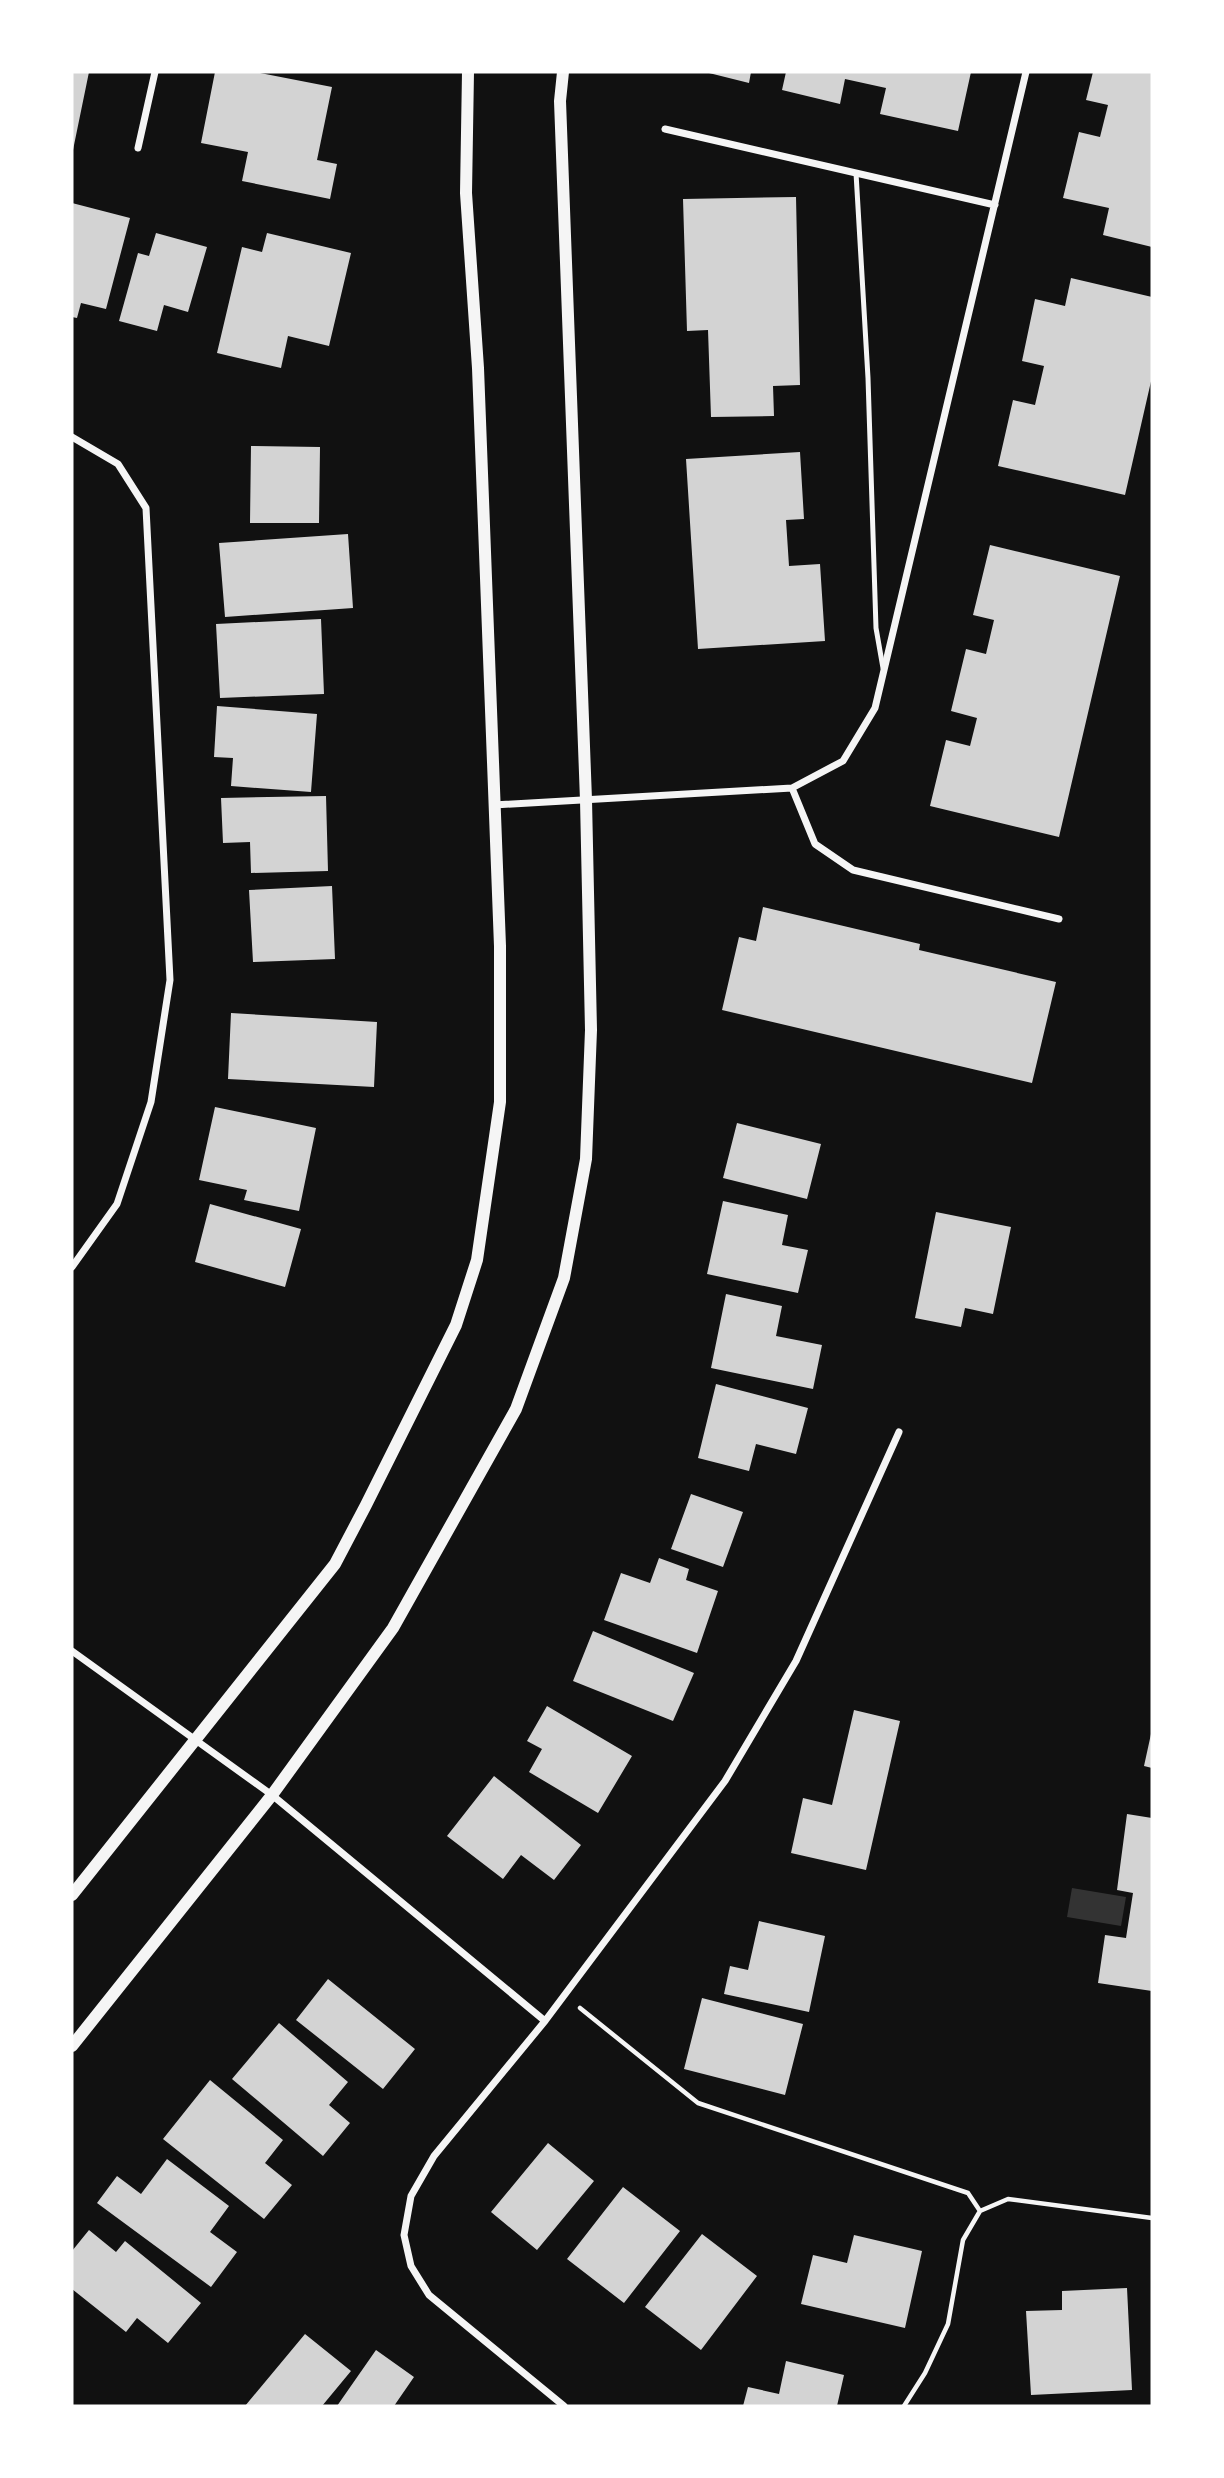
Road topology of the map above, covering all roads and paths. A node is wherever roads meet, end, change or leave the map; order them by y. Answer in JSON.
{"nodes":[{"id":1,"x":155,"y":72,"type":"edge"},
{"id":2,"x":468,"y":72,"type":"edge"},
{"id":3,"x":563,"y":72,"type":"edge"},
{"id":4,"x":1026,"y":72,"type":"edge"},
{"id":5,"x":665,"y":129,"type":"dead end"},
{"id":6,"x":138,"y":148,"type":"dead end"},
{"id":7,"x":856,"y":173,"type":"junction"},
{"id":8,"x":995,"y":205,"type":"junction"},
{"id":9,"x":72,"y":437,"type":"edge"},
{"id":10,"x":884,"y":671,"type":"junction"},
{"id":11,"x":792,"y":788,"type":"junction"},
{"id":12,"x":586,"y":800,"type":"junction"},
{"id":13,"x":494,"y":805,"type":"junction"},
{"id":14,"x":1059,"y":919,"type":"dead end"},
{"id":15,"x":72,"y":1267,"type":"edge"},
{"id":16,"x":899,"y":1432,"type":"dead end"},
{"id":17,"x":72,"y":1651,"type":"edge"},
{"id":18,"x":195,"y":1740,"type":"junction"},
{"id":19,"x":272,"y":1795,"type":"junction"},
{"id":20,"x":72,"y":1895,"type":"edge"},
{"id":21,"x":564,"y":1996,"type":"junction"},
{"id":22,"x":545,"y":2021,"type":"junction"},
{"id":23,"x":72,"y":2046,"type":"edge"},
{"id":24,"x":980,"y":2211,"type":"junction"},
{"id":25,"x":1152,"y":2218,"type":"edge"},
{"id":26,"x":564,"y":2406,"type":"edge"},
{"id":27,"x":904,"y":2406,"type":"edge"}],
"edges":[{"from":1,"to":6,"type":"street"},
{"from":2,"to":13,"type":"street"},
{"from":3,"to":12,"type":"street"},
{"from":4,"to":8,"type":"street"},
{"from":5,"to":7,"type":"street"},
{"from":7,"to":8,"type":"street"},
{"from":7,"to":10,"type":"lane"},
{"from":8,"to":10,"type":"street"},
{"from":9,"to":15,"type":"street"},
{"from":10,"to":11,"type":"street"},
{"from":11,"to":12,"type":"street"},
{"from":11,"to":14,"type":"street"},
{"from":12,"to":13,"type":"street"},
{"from":12,"to":19,"type":"street"},
{"from":13,"to":18,"type":"street"},
{"from":16,"to":21,"type":"street"},
{"from":17,"to":18,"type":"street"},
{"from":18,"to":19,"type":"street"},
{"from":18,"to":20,"type":"street"},
{"from":19,"to":22,"type":"street"},
{"from":19,"to":23,"type":"street"},
{"from":21,"to":22,"type":"street"},
{"from":21,"to":24,"type":"path"},
{"from":22,"to":26,"type":"street"},
{"from":24,"to":25,"type":"path"},
{"from":24,"to":27,"type":"path"}]}
